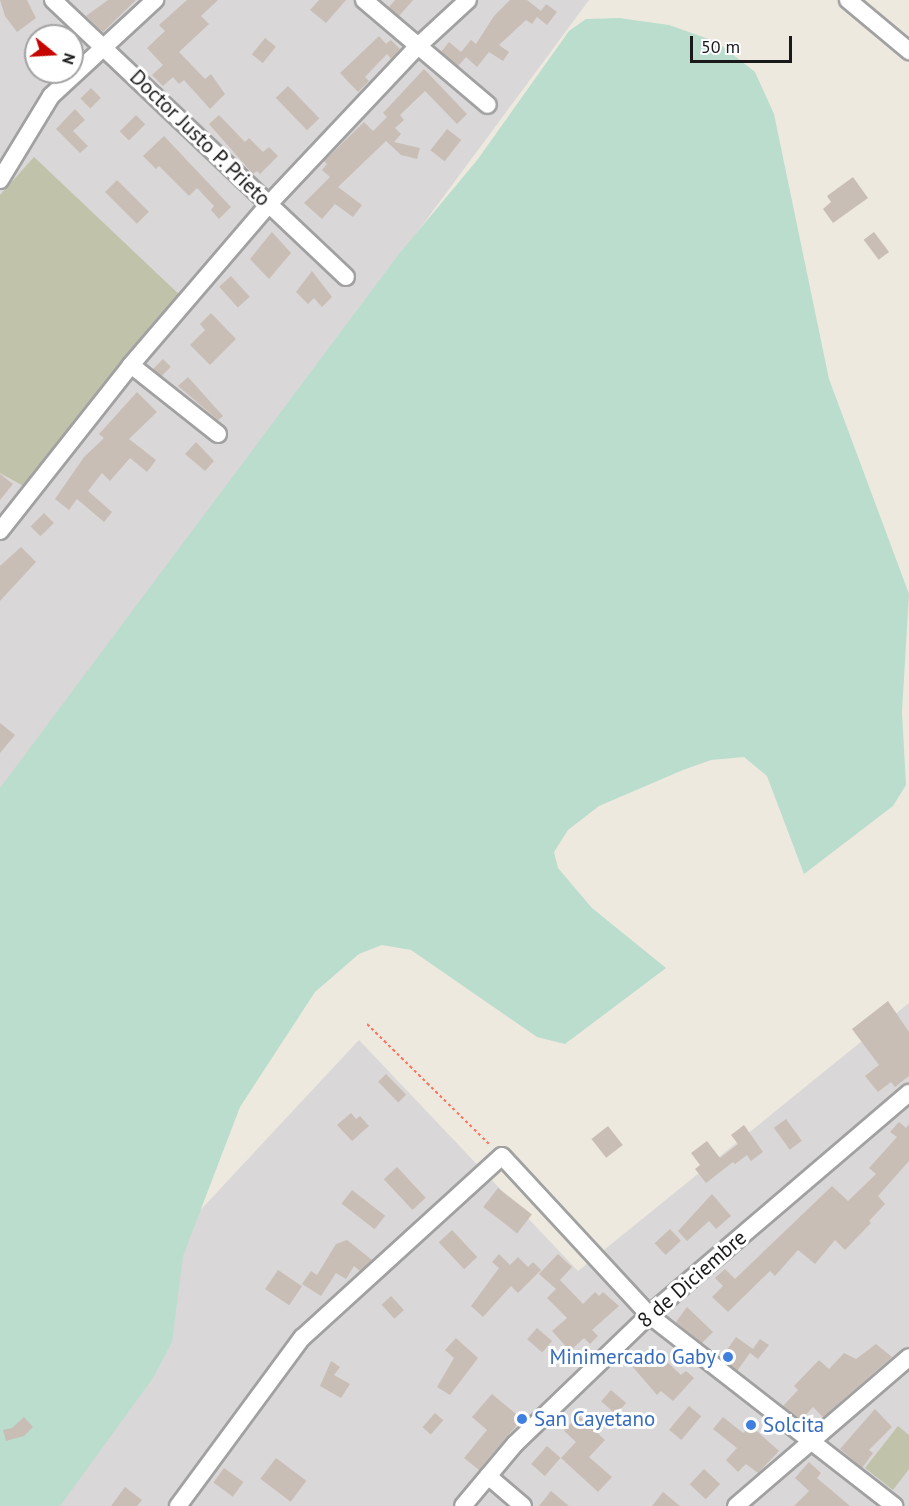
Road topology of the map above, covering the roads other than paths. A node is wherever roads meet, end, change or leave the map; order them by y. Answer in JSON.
{"nodes":[{"id":1,"x":53,"y":0,"type":"edge"},
{"id":2,"x":155,"y":0,"type":"edge"},
{"id":3,"x":364,"y":0,"type":"edge"},
{"id":4,"x":468,"y":0,"type":"edge"},
{"id":5,"x":848,"y":0,"type":"edge"},
{"id":6,"x":417,"y":47,"type":"junction"},
{"id":7,"x":106,"y":48,"type":"junction"},
{"id":8,"x":909,"y":51,"type":"edge"},
{"id":9,"x":488,"y":105,"type":"dead end"},
{"id":10,"x":0,"y":180,"type":"edge"},
{"id":11,"x":269,"y":204,"type":"junction"},
{"id":12,"x":346,"y":277,"type":"dead end"},
{"id":13,"x":131,"y":366,"type":"junction"},
{"id":14,"x":218,"y":434,"type":"dead end"},
{"id":15,"x":0,"y":531,"type":"edge"},
{"id":16,"x":909,"y":1093,"type":"edge"},
{"id":17,"x":649,"y":1315,"type":"junction"},
{"id":18,"x":909,"y":1357,"type":"edge"},
{"id":19,"x":810,"y":1441,"type":"junction"},
{"id":20,"x":488,"y":1476,"type":"junction"},
{"id":21,"x":178,"y":1506,"type":"edge"},
{"id":22,"x":463,"y":1506,"type":"edge"},
{"id":23,"x":523,"y":1506,"type":"edge"},
{"id":24,"x":736,"y":1506,"type":"edge"},
{"id":25,"x":894,"y":1506,"type":"edge"}],
"edges":[{"from":1,"to":7,"type":"street","name":"Doctor Justo P. Prieto"},
{"from":2,"to":7,"type":"street"},
{"from":3,"to":6,"type":"street"},
{"from":4,"to":6,"type":"street"},
{"from":5,"to":8,"type":"street"},
{"from":6,"to":9,"type":"street"},
{"from":6,"to":11,"type":"street"},
{"from":7,"to":10,"type":"street"},
{"from":7,"to":11,"type":"street","name":"Doctor Justo P. Prieto"},
{"from":11,"to":12,"type":"street","name":"Doctor Justo P. Prieto"},
{"from":11,"to":13,"type":"street"},
{"from":13,"to":14,"type":"street"},
{"from":13,"to":15,"type":"street"},
{"from":16,"to":17,"type":"street","name":"8 de Diciembre"},
{"from":17,"to":19,"type":"street"},
{"from":17,"to":20,"type":"street","name":"8 de Diciembre"},
{"from":17,"to":21,"type":"street"},
{"from":18,"to":19,"type":"street"},
{"from":19,"to":24,"type":"street"},
{"from":19,"to":25,"type":"street"},
{"from":20,"to":22,"type":"street","name":"8 de Diciembre"},
{"from":20,"to":23,"type":"street"}]}
